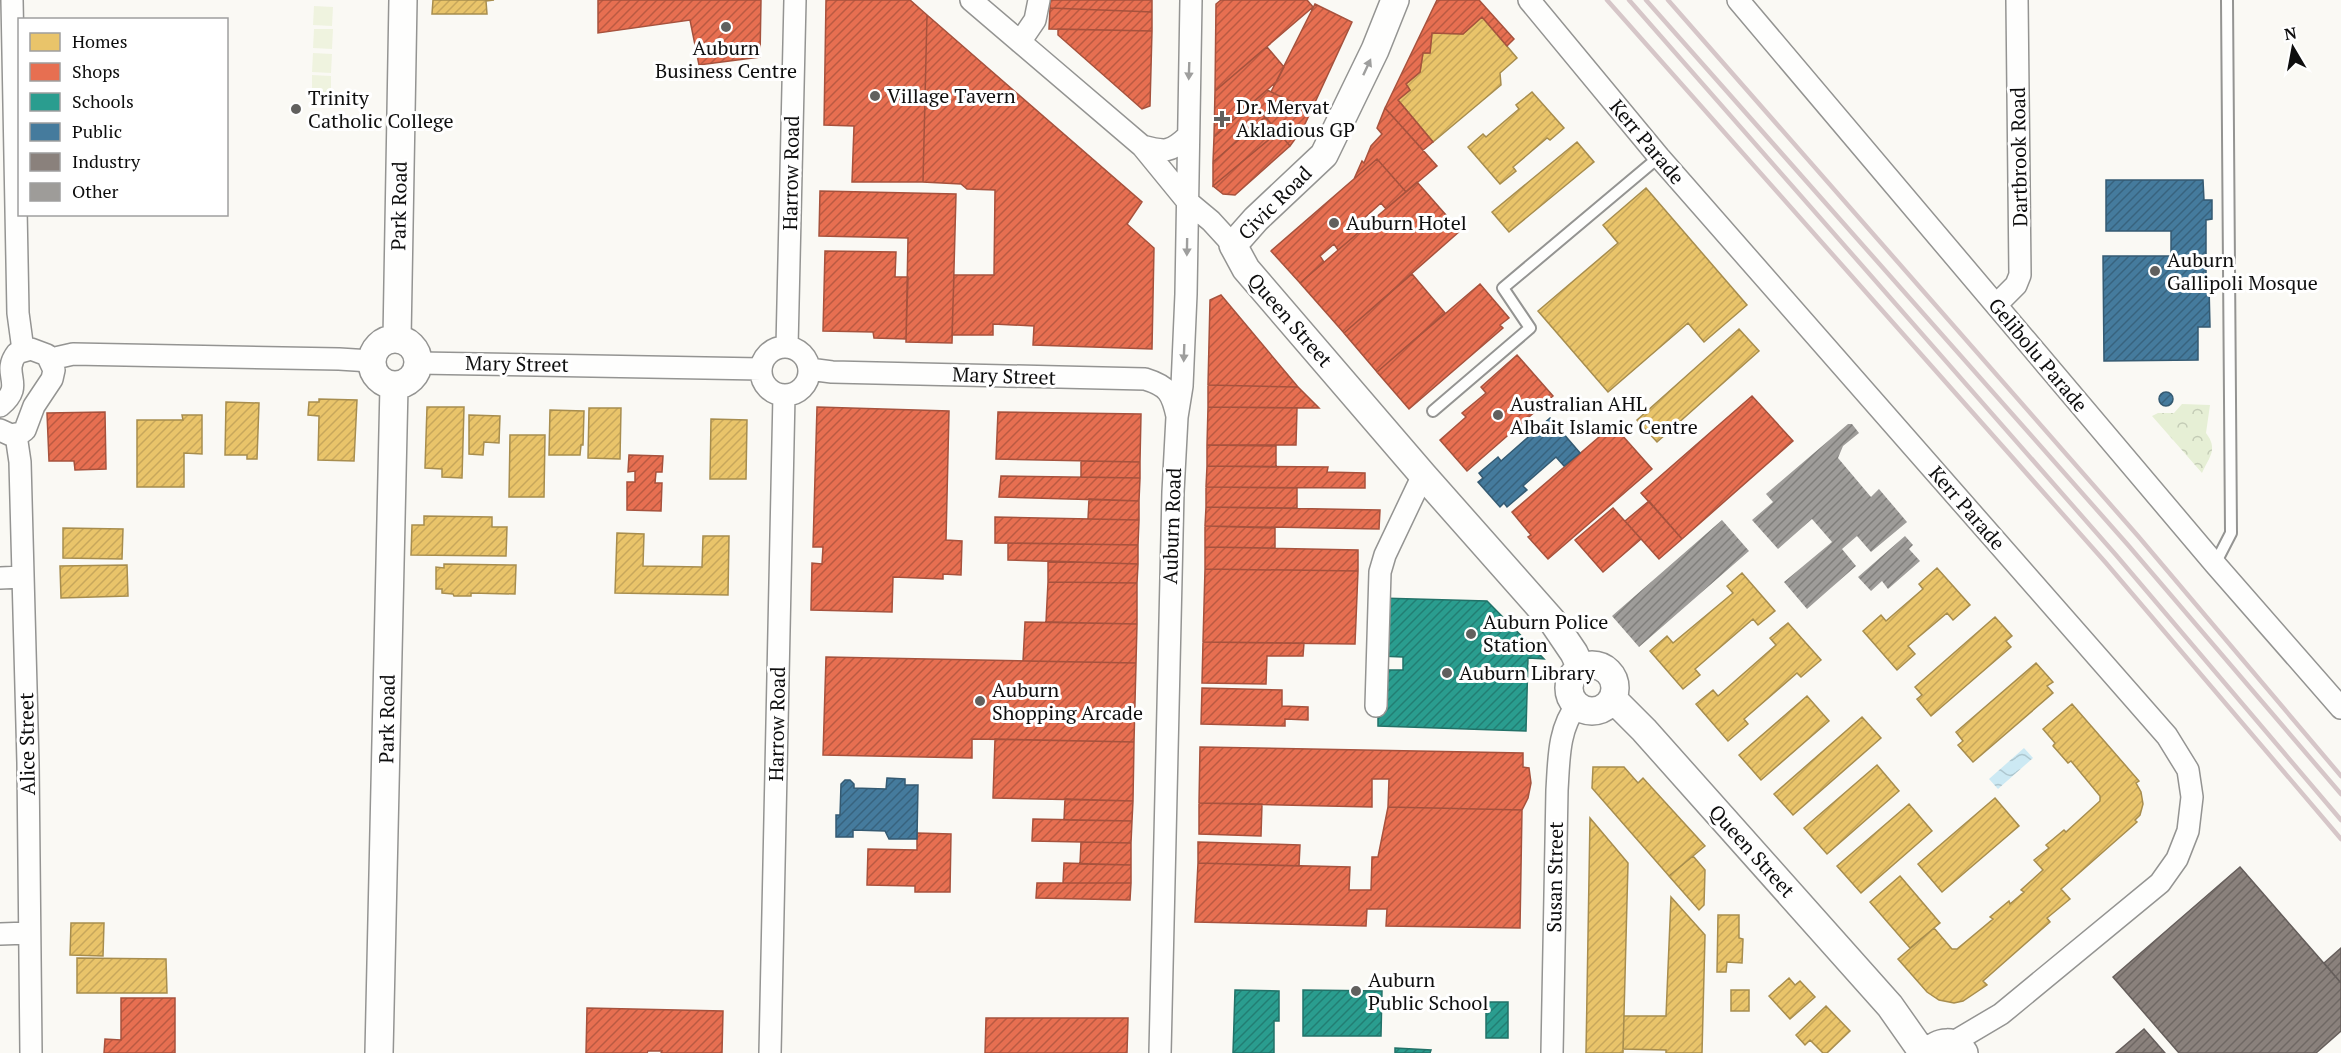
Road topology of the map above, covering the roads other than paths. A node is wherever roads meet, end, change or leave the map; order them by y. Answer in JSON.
{"nodes":[{"id":1,"x":12,"y":0,"type":"edge"},
{"id":2,"x":404,"y":0,"type":"edge"},
{"id":3,"x":795,"y":0,"type":"edge"},
{"id":4,"x":971,"y":0,"type":"edge"},
{"id":5,"x":1039,"y":0,"type":"edge"},
{"id":6,"x":1191,"y":0,"type":"edge"},
{"id":7,"x":1395,"y":0,"type":"edge"},
{"id":8,"x":1529,"y":0,"type":"edge"},
{"id":9,"x":1738,"y":0,"type":"edge"},
{"id":10,"x":2017,"y":0,"type":"edge"},
{"id":11,"x":2227,"y":0,"type":"edge"},
{"id":12,"x":1020,"y":42,"type":"junction"},
{"id":13,"x":1188,"y":136,"type":"junction"},
{"id":14,"x":1142,"y":146,"type":"junction"},
{"id":15,"x":1659,"y":157,"type":"junction"},
{"id":16,"x":1187,"y":201,"type":"junction"},
{"id":17,"x":8,"y":215,"type":"edge"},
{"id":18,"x":1233,"y":245,"type":"junction"},
{"id":19,"x":1996,"y":305,"type":"junction"},
{"id":20,"x":397,"y":339,"type":"junction"},
{"id":21,"x":787,"y":347,"type":"junction"},
{"id":22,"x":23,"y":350,"type":"junction"},
{"id":23,"x":51,"y":360,"type":"junction"},
{"id":24,"x":371,"y":361,"type":"junction"},
{"id":25,"x":418,"y":363,"type":"junction"},
{"id":26,"x":761,"y":369,"type":"junction"},
{"id":27,"x":809,"y":369,"type":"junction"},
{"id":28,"x":394,"y":386,"type":"junction"},
{"id":29,"x":784,"y":395,"type":"junction"},
{"id":30,"x":0,"y":406,"type":"edge"},
{"id":31,"x":1433,"y":411,"type":"dead end"},
{"id":32,"x":1177,"y":417,"type":"junction"},
{"id":33,"x":8,"y":432,"type":"edge"},
{"id":34,"x":1423,"y":475,"type":"junction"},
{"id":35,"x":2215,"y":564,"type":"junction"},
{"id":36,"x":23,"y":577,"type":"junction"},
{"id":37,"x":0,"y":578,"type":"edge"},
{"id":38,"x":1581,"y":668,"type":"junction"},
{"id":39,"x":1613,"y":699,"type":"junction"},
{"id":40,"x":1576,"y":705,"type":"junction"},
{"id":41,"x":1376,"y":706,"type":"dead end"},
{"id":42,"x":2341,"y":708,"type":"edge"},
{"id":43,"x":29,"y":933,"type":"junction"},
{"id":44,"x":0,"y":934,"type":"edge"},
{"id":45,"x":1946,"y":1050,"type":"edge"},
{"id":46,"x":31,"y":1053,"type":"edge"},
{"id":47,"x":379,"y":1053,"type":"edge"},
{"id":48,"x":770,"y":1053,"type":"edge"},
{"id":49,"x":1160,"y":1053,"type":"edge"},
{"id":50,"x":1552,"y":1053,"type":"edge"}],
"edges":[{"from":1,"to":17,"type":"street"},
{"from":2,"to":20,"type":"street","name":"Park Road"},
{"from":3,"to":21,"type":"street","name":"Harrow Road"},
{"from":4,"to":12,"type":"street","name":"Queen Street"},
{"from":5,"to":12,"type":"street"},
{"from":6,"to":13,"type":"street","name":"Auburn Road","one_way":true},
{"from":18,"to":7,"type":"street","name":"Civic Road","one_way":true},
{"from":8,"to":15,"type":"street","name":"Kerr Parade"},
{"from":9,"to":19,"type":"street","name":"Gelibolu Parade"},
{"from":10,"to":19,"type":"street","name":"Dartbrook Road"},
{"from":11,"to":35,"type":"lane"},
{"from":12,"to":14,"type":"street","name":"Queen Street"},
{"from":13,"to":14,"type":"street"},
{"from":13,"to":16,"type":"street","name":"Auburn Road"},
{"from":14,"to":16,"type":"street","name":"Queen Street"},
{"from":15,"to":31,"type":"lane"},
{"from":15,"to":45,"type":"street","name":"Kerr Parade"},
{"from":16,"to":18,"type":"street","name":"Queen Street"},
{"from":16,"to":32,"type":"street","name":"Auburn Road","one_way":true},
{"from":17,"to":22,"type":"street"},
{"from":18,"to":34,"type":"street","name":"Queen Street"},
{"from":19,"to":35,"type":"street","name":"Gelibolu Parade"},
{"from":20,"to":24,"type":"street"},
{"from":20,"to":25,"type":"street"},
{"from":21,"to":26,"type":"street"},
{"from":21,"to":27,"type":"street"},
{"from":22,"to":23,"type":"street"},
{"from":22,"to":30,"type":"street"},
{"from":23,"to":24,"type":"street"},
{"from":23,"to":33,"type":"street"},
{"from":24,"to":28,"type":"street"},
{"from":25,"to":26,"type":"street","name":"Mary Street"},
{"from":25,"to":28,"type":"street"},
{"from":26,"to":29,"type":"street"},
{"from":27,"to":29,"type":"street"},
{"from":27,"to":32,"type":"street","name":"Mary Street"},
{"from":28,"to":47,"type":"street","name":"Park Road"},
{"from":29,"to":48,"type":"street","name":"Harrow Road"},
{"from":32,"to":49,"type":"street","name":"Auburn Road"},
{"from":33,"to":36,"type":"street","name":"Alice Street"},
{"from":34,"to":38,"type":"street","name":"Queen Street"},
{"from":34,"to":41,"type":"street"},
{"from":35,"to":42,"type":"street","name":"Gelibolu Parade"},
{"from":36,"to":37,"type":"street"},
{"from":36,"to":43,"type":"street","name":"Alice Street"},
{"from":38,"to":39,"type":"street"},
{"from":38,"to":40,"type":"street"},
{"from":39,"to":40,"type":"street"},
{"from":39,"to":45,"type":"street","name":"Queen Street"},
{"from":40,"to":50,"type":"street","name":"Susan Street"},
{"from":43,"to":44,"type":"street"},
{"from":43,"to":46,"type":"street","name":"Alice Street"}]}
